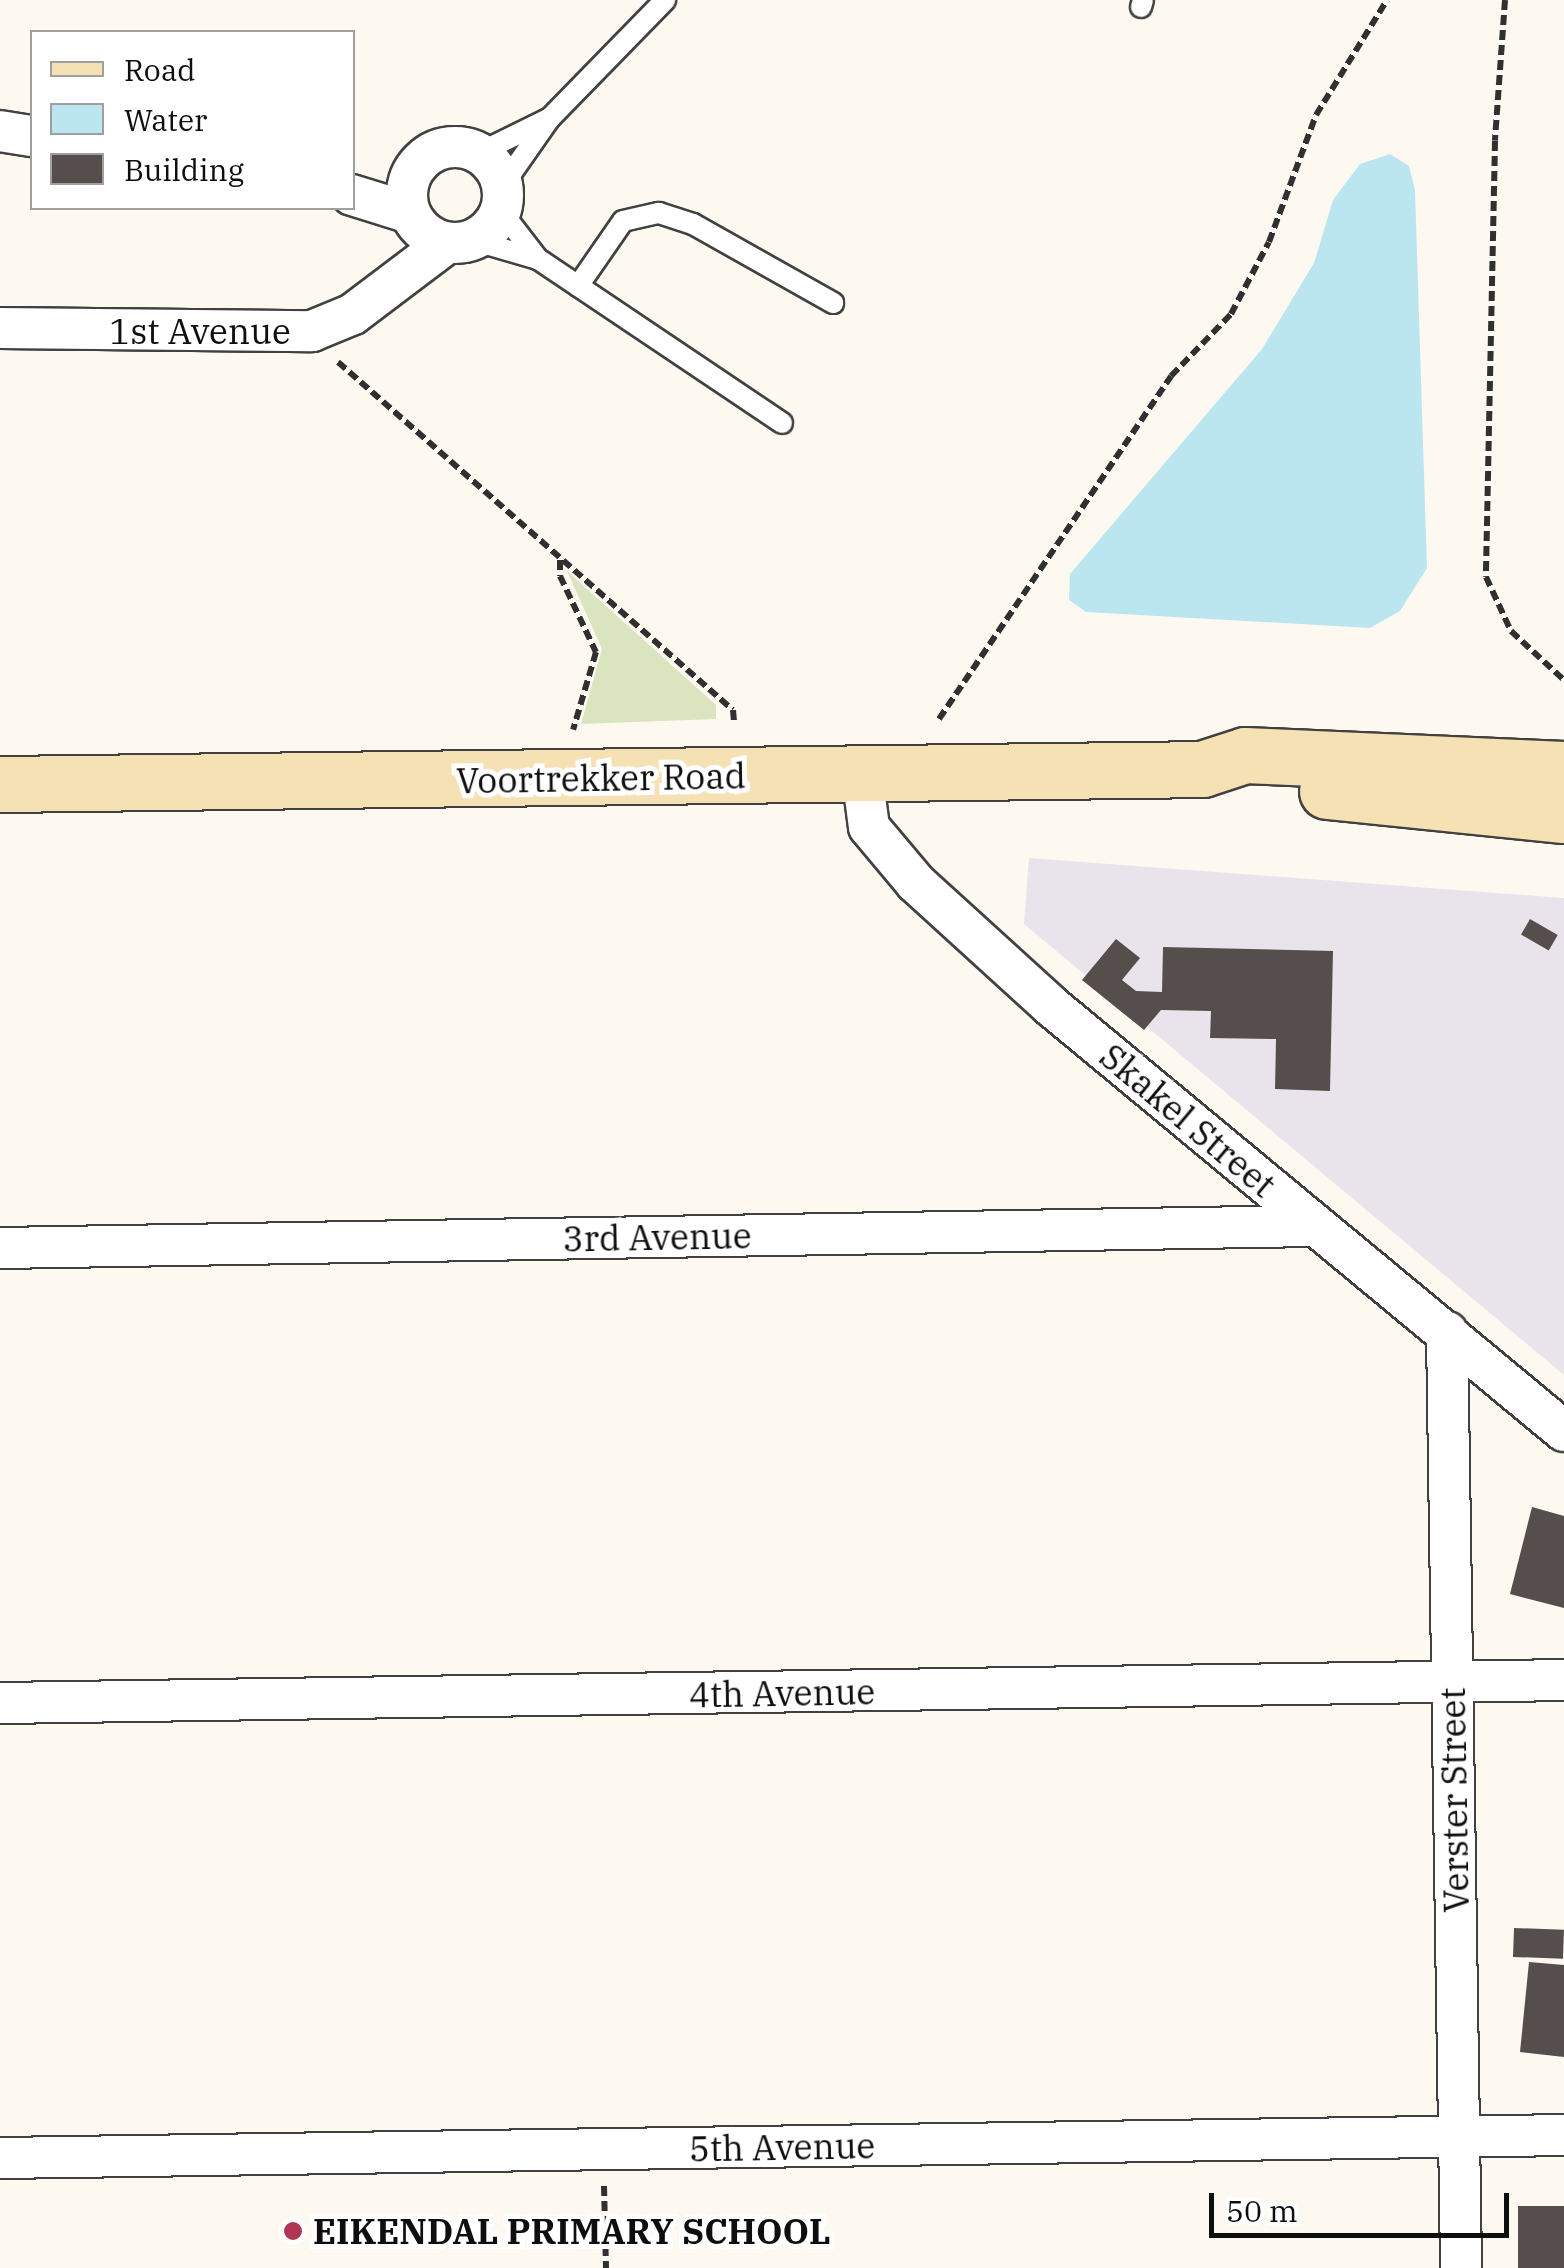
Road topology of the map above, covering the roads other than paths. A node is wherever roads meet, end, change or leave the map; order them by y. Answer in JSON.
{"nodes":[{"id":1,"x":666,"y":0,"type":"edge"},
{"id":2,"x":550,"y":118,"type":"junction"},
{"id":3,"x":0,"y":130,"type":"edge"},
{"id":4,"x":30,"y":136,"type":"edge"},
{"id":5,"x":355,"y":182,"type":"edge"},
{"id":6,"x":494,"y":183,"type":"junction"},
{"id":7,"x":355,"y":195,"type":"edge"},
{"id":8,"x":412,"y":202,"type":"junction"},
{"id":9,"x":459,"y":241,"type":"junction"},
{"id":10,"x":538,"y":259,"type":"junction"},
{"id":11,"x":386,"y":284,"type":"junction"},
{"id":12,"x":578,"y":286,"type":"junction"},
{"id":13,"x":833,"y":304,"type":"dead end"},
{"id":14,"x":0,"y":328,"type":"edge"},
{"id":15,"x":782,"y":423,"type":"dead end"},
{"id":16,"x":1564,"y":768,"type":"edge"},
{"id":17,"x":1202,"y":769,"type":"junction"},
{"id":18,"x":862,"y":774,"type":"junction"},
{"id":19,"x":0,"y":784,"type":"edge"},
{"id":20,"x":1564,"y":815,"type":"edge"},
{"id":21,"x":1314,"y":1226,"type":"junction"},
{"id":22,"x":0,"y":1248,"type":"edge"},
{"id":23,"x":1447,"y":1332,"type":"junction"},
{"id":24,"x":1564,"y":1430,"type":"edge"},
{"id":25,"x":1564,"y":1680,"type":"edge"},
{"id":26,"x":1452,"y":1684,"type":"junction"},
{"id":27,"x":0,"y":1703,"type":"edge"},
{"id":28,"x":1564,"y":2135,"type":"edge"},
{"id":29,"x":1459,"y":2138,"type":"junction"},
{"id":30,"x":0,"y":2158,"type":"edge"},
{"id":31,"x":1461,"y":2268,"type":"edge"}],
"edges":[{"from":1,"to":2,"type":"lane"},
{"from":2,"to":6,"type":"lane"},
{"from":2,"to":6,"type":"lane"},
{"from":3,"to":4,"type":"street"},
{"from":5,"to":8,"type":"street"},
{"from":6,"to":8,"type":"street"},
{"from":6,"to":9,"type":"street","name":"1st Avenue"},
{"from":6,"to":10,"type":"lane"},
{"from":7,"to":8,"type":"street"},
{"from":8,"to":9,"type":"street"},
{"from":8,"to":11,"type":"street","name":"1st Avenue"},
{"from":9,"to":10,"type":"lane"},
{"from":9,"to":11,"type":"street","name":"1st Avenue"},
{"from":10,"to":12,"type":"lane"},
{"from":11,"to":14,"type":"street","name":"1st Avenue"},
{"from":12,"to":13,"type":"lane"},
{"from":12,"to":15,"type":"lane"},
{"from":16,"to":17,"type":"main road","name":"Voortrekker Road"},
{"from":17,"to":18,"type":"main road","name":"Voortrekker Road"},
{"from":17,"to":20,"type":"main road","name":"Voortrekker Road"},
{"from":18,"to":19,"type":"main road","name":"Voortrekker Road"},
{"from":18,"to":21,"type":"street","name":"Skakel Street"},
{"from":21,"to":22,"type":"street","name":"3rd Avenue"},
{"from":21,"to":23,"type":"street","name":"Skakel Street"},
{"from":23,"to":24,"type":"street","name":"Skakel Street"},
{"from":23,"to":26,"type":"street","name":"Verster Street"},
{"from":25,"to":26,"type":"street","name":"4th Avenue"},
{"from":26,"to":27,"type":"street","name":"4th Avenue"},
{"from":26,"to":29,"type":"street","name":"Verster Street"},
{"from":28,"to":29,"type":"street","name":"5th Avenue"},
{"from":29,"to":30,"type":"street","name":"5th Avenue"},
{"from":29,"to":31,"type":"street","name":"Verster Street"}]}
